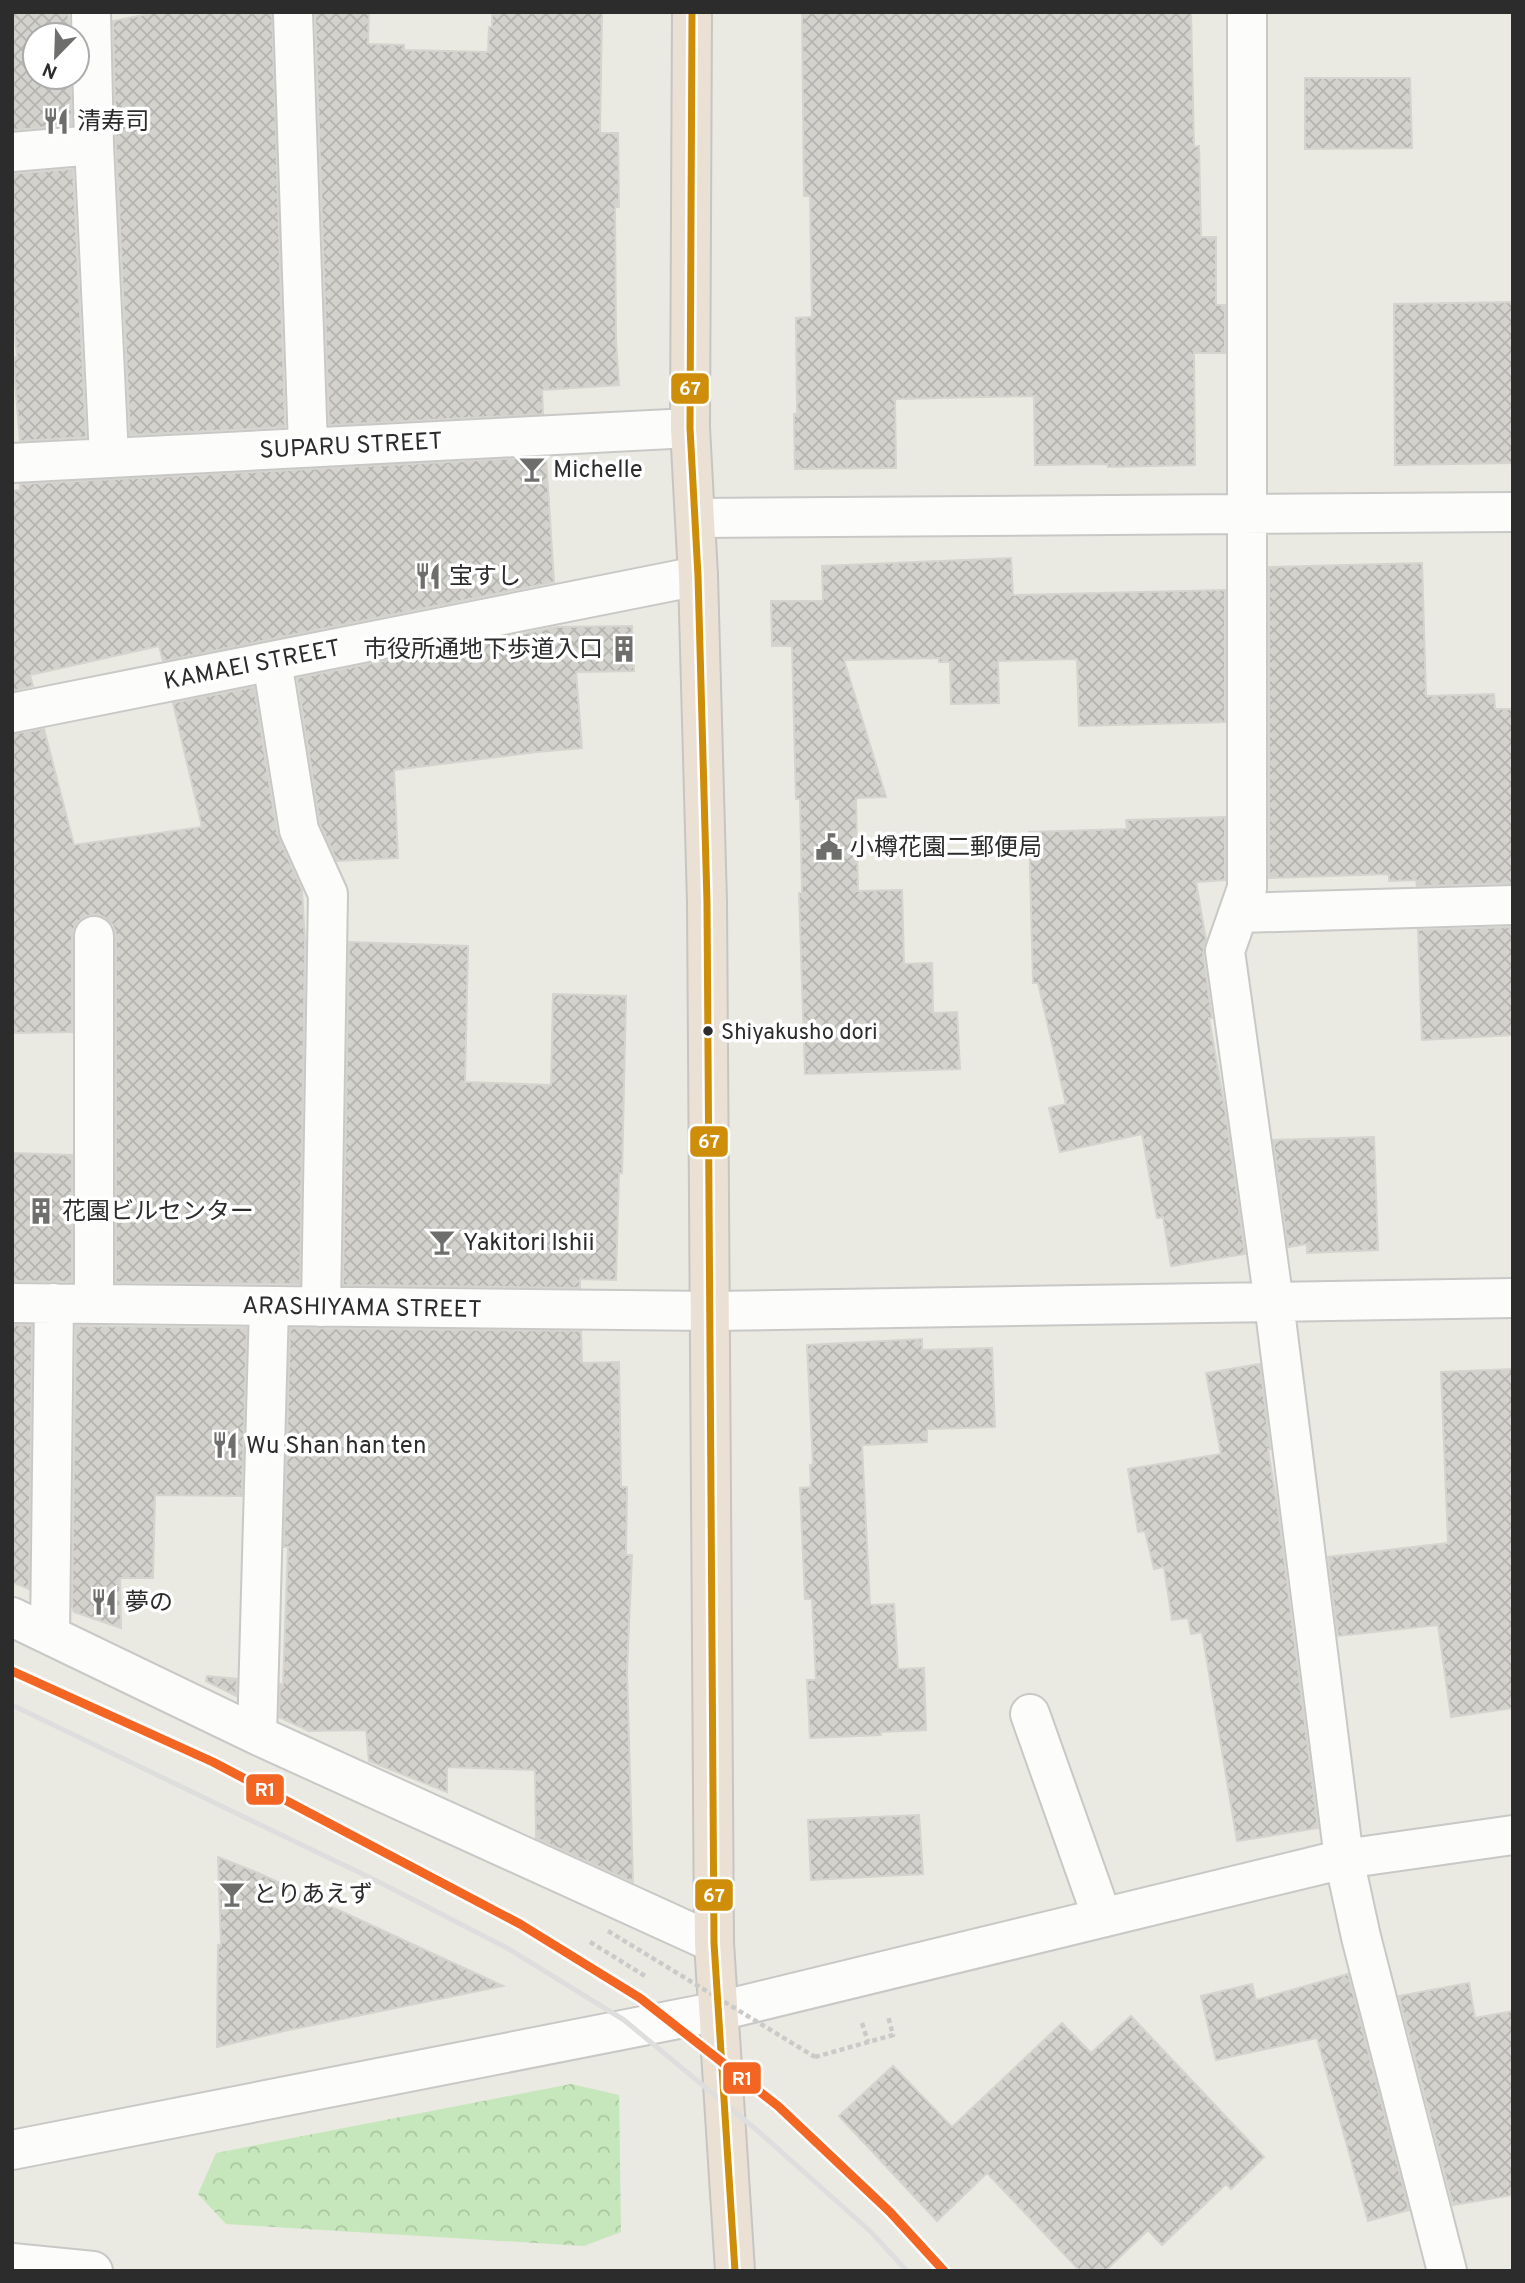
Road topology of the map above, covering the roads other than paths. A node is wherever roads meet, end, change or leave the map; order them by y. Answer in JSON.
{"nodes":[{"id":1,"x":91,"y":12,"type":"edge"},
{"id":2,"x":692,"y":12,"type":"edge"},
{"id":3,"x":1247,"y":12,"type":"edge"},
{"id":4,"x":293,"y":14,"type":"edge"},
{"id":5,"x":94,"y":145,"type":"junction"},
{"id":6,"x":12,"y":152,"type":"edge"},
{"id":7,"x":690,"y":428,"type":"junction"},
{"id":8,"x":309,"y":447,"type":"junction"},
{"id":9,"x":109,"y":457,"type":"junction"},
{"id":10,"x":12,"y":464,"type":"edge"},
{"id":11,"x":1513,"y":512,"type":"edge"},
{"id":12,"x":1245,"y":515,"type":"junction"},
{"id":13,"x":695,"y":518,"type":"junction"},
{"id":14,"x":698,"y":576,"type":"junction"},
{"id":15,"x":272,"y":661,"type":"junction"},
{"id":16,"x":12,"y":713,"type":"edge"},
{"id":17,"x":1513,"y":905,"type":"edge"},
{"id":18,"x":1240,"y":913,"type":"junction"},
{"id":19,"x":94,"y":936,"type":"dead end"},
{"id":20,"x":1513,"y":1298,"type":"edge"},
{"id":21,"x":12,"y":1303,"type":"edge"},
{"id":22,"x":54,"y":1303,"type":"junction"},
{"id":23,"x":94,"y":1303,"type":"junction"},
{"id":24,"x":1274,"y":1303,"type":"junction"},
{"id":25,"x":269,"y":1306,"type":"junction"},
{"id":26,"x":321,"y":1307,"type":"junction"},
{"id":27,"x":711,"y":1311,"type":"junction"},
{"id":28,"x":12,"y":1617,"type":"edge"},
{"id":29,"x":50,"y":1635,"type":"junction"},
{"id":30,"x":1030,"y":1714,"type":"dead end"},
{"id":31,"x":257,"y":1735,"type":"junction"},
{"id":32,"x":1513,"y":1835,"type":"edge"},
{"id":33,"x":1347,"y":1871,"type":"junction"},
{"id":34,"x":1102,"y":1917,"type":"junction"},
{"id":35,"x":714,"y":1943,"type":"junction"},
{"id":36,"x":719,"y":2011,"type":"junction"},
{"id":37,"x":12,"y":2150,"type":"edge"},
{"id":38,"x":12,"y":2263,"type":"edge"},
{"id":39,"x":93,"y":2271,"type":"edge"},
{"id":40,"x":735,"y":2271,"type":"edge"},
{"id":41,"x":1447,"y":2271,"type":"edge"}],
"edges":[{"from":1,"to":5,"type":"street"},
{"from":2,"to":7,"type":"highway"},
{"from":3,"to":12,"type":"street"},
{"from":4,"to":8,"type":"street"},
{"from":5,"to":6,"type":"street"},
{"from":5,"to":9,"type":"street"},
{"from":7,"to":8,"type":"street","name":"SUPARU STREET"},
{"from":7,"to":13,"type":"highway"},
{"from":8,"to":9,"type":"street","name":"SUPARU STREET"},
{"from":9,"to":10,"type":"street","name":"SUPARU STREET"},
{"from":11,"to":12,"type":"street"},
{"from":12,"to":13,"type":"street"},
{"from":12,"to":18,"type":"street"},
{"from":13,"to":14,"type":"highway"},
{"from":14,"to":15,"type":"street","name":"KAMAEI STREET"},
{"from":14,"to":27,"type":"highway"},
{"from":15,"to":16,"type":"street","name":"KAMAEI STREET"},
{"from":15,"to":26,"type":"street"},
{"from":17,"to":18,"type":"street"},
{"from":18,"to":24,"type":"street"},
{"from":19,"to":23,"type":"street"},
{"from":20,"to":24,"type":"street","name":"ARASHIYAMA STREET"},
{"from":21,"to":22,"type":"street","name":"ARASHIYAMA STREET"},
{"from":22,"to":23,"type":"street","name":"ARASHIYAMA STREET"},
{"from":22,"to":29,"type":"street"},
{"from":23,"to":25,"type":"street","name":"ARASHIYAMA STREET"},
{"from":24,"to":27,"type":"street","name":"ARASHIYAMA STREET"},
{"from":24,"to":33,"type":"street"},
{"from":25,"to":26,"type":"street","name":"ARASHIYAMA STREET"},
{"from":25,"to":31,"type":"street"},
{"from":26,"to":27,"type":"street","name":"ARASHIYAMA STREET"},
{"from":27,"to":35,"type":"highway"},
{"from":28,"to":29,"type":"street"},
{"from":29,"to":31,"type":"street"},
{"from":30,"to":34,"type":"street"},
{"from":31,"to":35,"type":"street"},
{"from":32,"to":33,"type":"street"},
{"from":33,"to":34,"type":"street"},
{"from":33,"to":41,"type":"street"},
{"from":34,"to":36,"type":"street"},
{"from":35,"to":36,"type":"highway"},
{"from":36,"to":37,"type":"street"},
{"from":36,"to":40,"type":"highway"},
{"from":38,"to":39,"type":"street"}]}
